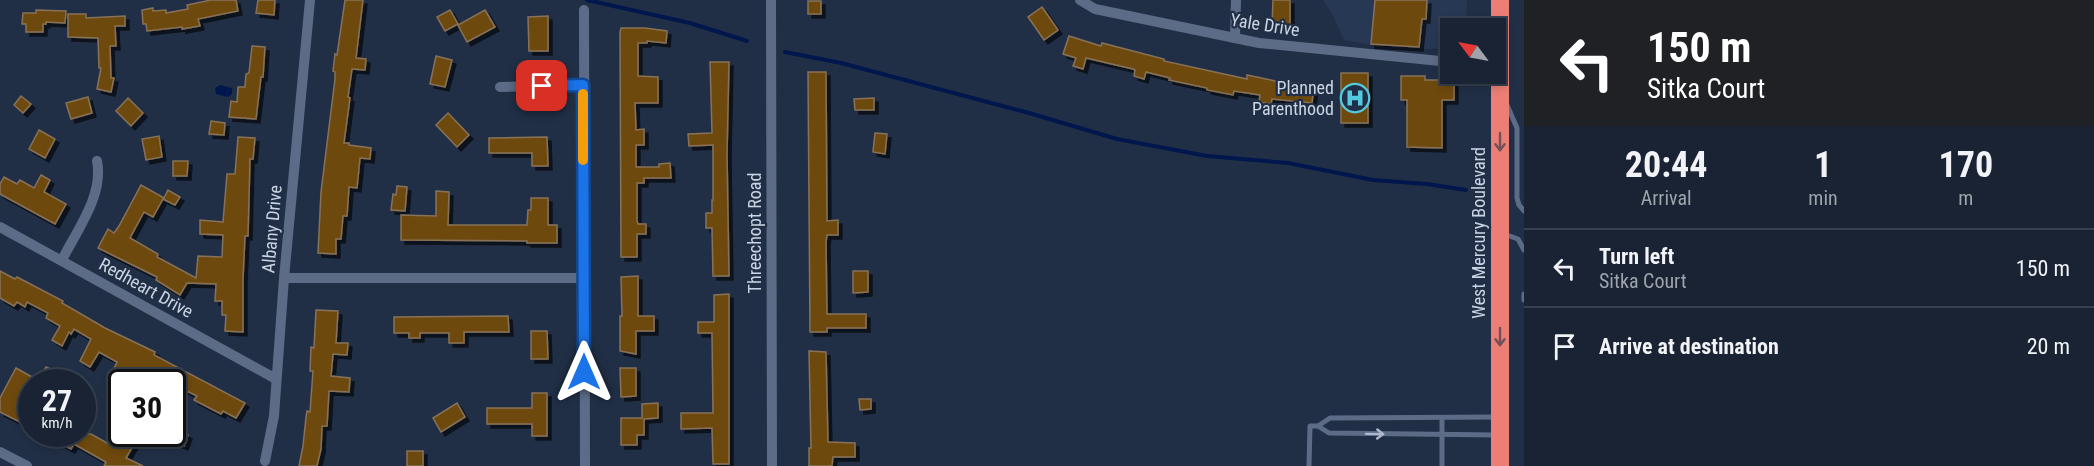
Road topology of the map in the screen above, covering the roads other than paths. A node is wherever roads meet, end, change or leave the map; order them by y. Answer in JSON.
{"nodes":[{"id":1,"x":310,"y":0,"type":"edge"},
{"id":2,"x":771,"y":0,"type":"edge"},
{"id":3,"x":1080,"y":0,"type":"edge"},
{"id":4,"x":1236,"y":0,"type":"edge"},
{"id":5,"x":1500,"y":0,"type":"edge"},
{"id":6,"x":584,"y":10,"type":"dead end"},
{"id":7,"x":1499,"y":18,"type":"edge"},
{"id":8,"x":1235,"y":38,"type":"junction"},
{"id":9,"x":1440,"y":61,"type":"edge"},
{"id":10,"x":1499,"y":84,"type":"edge"},
{"id":11,"x":583,"y":85,"type":"junction"},
{"id":12,"x":500,"y":87,"type":"dead end"},
{"id":13,"x":1500,"y":90,"type":"junction"},
{"id":14,"x":97,"y":161,"type":"dead end"},
{"id":15,"x":1524,"y":211,"type":"edge"},
{"id":16,"x":0,"y":227,"type":"edge"},
{"id":17,"x":1500,"y":233,"type":"junction"},
{"id":18,"x":1524,"y":250,"type":"edge"},
{"id":19,"x":62,"y":260,"type":"junction"},
{"id":20,"x":284,"y":278,"type":"junction"},
{"id":21,"x":583,"y":278,"type":"junction"},
{"id":22,"x":1524,"y":294,"type":"edge"},
{"id":23,"x":1524,"y":300,"type":"edge"},
{"id":24,"x":276,"y":379,"type":"junction"},
{"id":25,"x":1500,"y":417,"type":"junction"},
{"id":26,"x":1442,"y":418,"type":"junction"},
{"id":27,"x":1318,"y":426,"type":"junction"},
{"id":28,"x":1442,"y":436,"type":"junction"},
{"id":29,"x":1500,"y":436,"type":"junction"},
{"id":30,"x":0,"y":452,"type":"edge"},
{"id":31,"x":265,"y":460,"type":"dead end"},
{"id":32,"x":27,"y":466,"type":"edge"},
{"id":33,"x":585,"y":466,"type":"edge"},
{"id":34,"x":772,"y":466,"type":"edge"},
{"id":35,"x":1309,"y":466,"type":"edge"},
{"id":36,"x":1442,"y":466,"type":"edge"},
{"id":37,"x":1500,"y":466,"type":"edge"}],
"edges":[{"from":1,"to":20,"type":"street","name":"Albany Drive"},
{"from":2,"to":34,"type":"street","name":"Threechopt Road"},
{"from":3,"to":8,"type":"street","name":"Yale Drive"},
{"from":4,"to":8,"type":"street"},
{"from":5,"to":7,"type":"highway","name":"West Mercury Boulevard"},
{"from":6,"to":11,"type":"street"},
{"from":8,"to":9,"type":"street","name":"Yale Drive"},
{"from":10,"to":13,"type":"highway","name":"West Mercury Boulevard"},
{"from":11,"to":12,"type":"street"},
{"from":11,"to":21,"type":"street"},
{"from":13,"to":15,"type":"lane"},
{"from":13,"to":17,"type":"highway","name":"West Mercury Boulevard","one_way":true},
{"from":14,"to":19,"type":"street"},
{"from":16,"to":19,"type":"street","name":"Redheart Drive"},
{"from":17,"to":18,"type":"lane"},
{"from":17,"to":25,"type":"highway","name":"West Mercury Boulevard","one_way":true},
{"from":19,"to":24,"type":"street","name":"Redheart Drive"},
{"from":20,"to":21,"type":"street"},
{"from":20,"to":24,"type":"street","name":"Albany Drive"},
{"from":21,"to":33,"type":"street"},
{"from":22,"to":23,"type":"lane"},
{"from":24,"to":31,"type":"street","name":"Albany Drive"},
{"from":25,"to":26,"type":"lane"},
{"from":25,"to":29,"type":"highway","name":"West Mercury Boulevard"},
{"from":26,"to":27,"type":"lane"},
{"from":26,"to":28,"type":"lane"},
{"from":27,"to":28,"type":"lane","one_way":true},
{"from":27,"to":35,"type":"lane"},
{"from":28,"to":29,"type":"lane"},
{"from":28,"to":36,"type":"lane"},
{"from":29,"to":37,"type":"highway","name":"West Mercury Boulevard"},
{"from":30,"to":32,"type":"street"}]}
